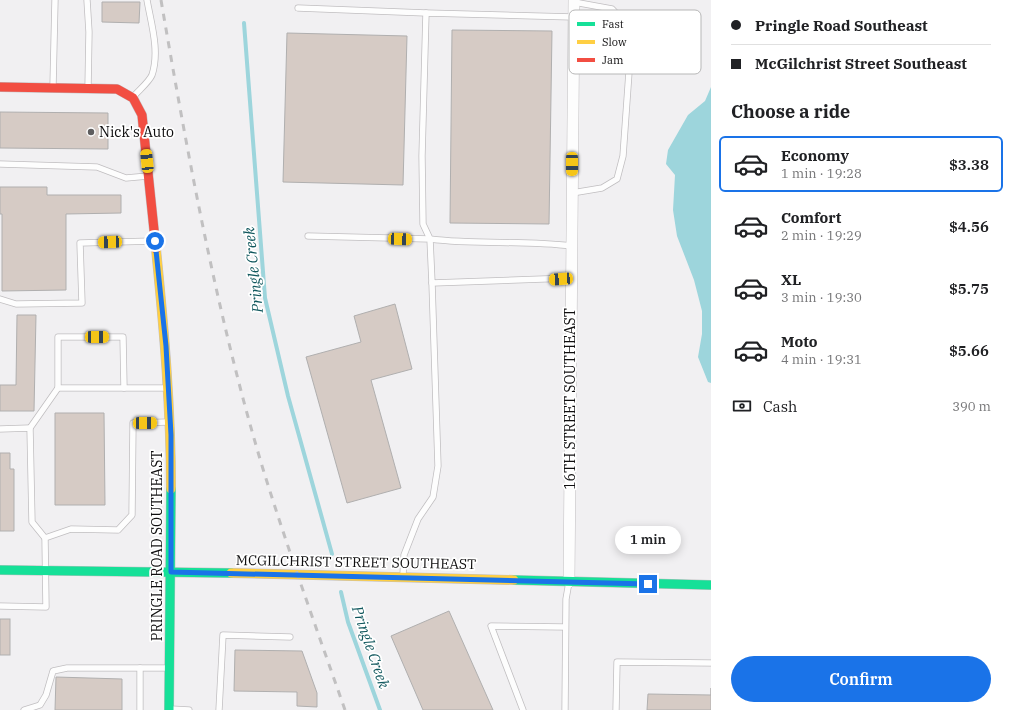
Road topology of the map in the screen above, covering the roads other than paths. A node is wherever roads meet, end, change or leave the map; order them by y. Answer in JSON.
{"nodes":[{"id":1,"x":55,"y":0,"type":"edge"},
{"id":2,"x":87,"y":0,"type":"edge"},
{"id":3,"x":147,"y":0,"type":"edge"},
{"id":4,"x":574,"y":1,"type":"edge"},
{"id":5,"x":298,"y":8,"type":"dead end"},
{"id":6,"x":613,"y":10,"type":"edge"},
{"id":7,"x":426,"y":13,"type":"junction"},
{"id":8,"x":569,"y":17,"type":"edge"},
{"id":9,"x":573,"y":74,"type":"edge"},
{"id":10,"x":629,"y":74,"type":"edge"},
{"id":11,"x":0,"y":88,"type":"edge"},
{"id":12,"x":53,"y":88,"type":"junction"},
{"id":13,"x":88,"y":88,"type":"junction"},
{"id":14,"x":133,"y":97,"type":"junction"},
{"id":15,"x":0,"y":164,"type":"edge"},
{"id":16,"x":148,"y":176,"type":"junction"},
{"id":17,"x":572,"y":193,"type":"junction"},
{"id":18,"x":308,"y":236,"type":"dead end"},
{"id":19,"x":430,"y":240,"type":"junction"},
{"id":20,"x":155,"y":241,"type":"junction"},
{"id":21,"x":572,"y":246,"type":"junction"},
{"id":22,"x":571,"y":278,"type":"junction"},
{"id":23,"x":432,"y":283,"type":"junction"},
{"id":24,"x":0,"y":299,"type":"edge"},
{"id":25,"x":58,"y":388,"type":"junction"},
{"id":26,"x":124,"y":388,"type":"junction"},
{"id":27,"x":169,"y":388,"type":"junction"},
{"id":28,"x":171,"y":422,"type":"junction"},
{"id":29,"x":30,"y":428,"type":"junction"},
{"id":30,"x":0,"y":429,"type":"edge"},
{"id":31,"x":45,"y":538,"type":"junction"},
{"id":32,"x":0,"y":570,"type":"edge"},
{"id":33,"x":44,"y":570,"type":"junction"},
{"id":34,"x":171,"y":572,"type":"junction"},
{"id":35,"x":403,"y":577,"type":"junction"},
{"id":36,"x":569,"y":582,"type":"junction"},
{"id":37,"x":711,"y":585,"type":"edge"},
{"id":38,"x":0,"y":606,"type":"edge"},
{"id":39,"x":565,"y":627,"type":"junction"},
{"id":40,"x":290,"y":637,"type":"dead end"},
{"id":41,"x":711,"y":663,"type":"edge"},
{"id":42,"x":140,"y":668,"type":"junction"},
{"id":43,"x":169,"y":668,"type":"junction"},
{"id":44,"x":24,"y":710,"type":"edge"},
{"id":45,"x":140,"y":710,"type":"edge"},
{"id":46,"x":169,"y":710,"type":"edge"},
{"id":47,"x":189,"y":710,"type":"edge"},
{"id":48,"x":220,"y":710,"type":"edge"},
{"id":49,"x":524,"y":710,"type":"edge"},
{"id":50,"x":565,"y":710,"type":"edge"},
{"id":51,"x":616,"y":710,"type":"edge"}],
"edges":[{"from":1,"to":12,"type":"lane"},
{"from":2,"to":13,"type":"lane"},
{"from":3,"to":14,"type":"lane"},
{"from":4,"to":6,"type":"lane"},
{"from":5,"to":7,"type":"lane"},
{"from":7,"to":8,"type":"lane"},
{"from":7,"to":19,"type":"lane"},
{"from":9,"to":17,"type":"street","name":"16TH STREET SOUTHEAST"},
{"from":10,"to":17,"type":"lane"},
{"from":11,"to":12,"type":"street"},
{"from":12,"to":13,"type":"street"},
{"from":13,"to":14,"type":"street"},
{"from":14,"to":16,"type":"street","name":"PRINGLE ROAD SOUTHEAST"},
{"from":15,"to":16,"type":"lane"},
{"from":16,"to":20,"type":"street","name":"PRINGLE ROAD SOUTHEAST"},
{"from":17,"to":21,"type":"street","name":"16TH STREET SOUTHEAST"},
{"from":18,"to":19,"type":"lane"},
{"from":19,"to":21,"type":"lane"},
{"from":19,"to":23,"type":"lane"},
{"from":20,"to":24,"type":"lane"},
{"from":20,"to":27,"type":"street","name":"PRINGLE ROAD SOUTHEAST"},
{"from":21,"to":22,"type":"street","name":"16TH STREET SOUTHEAST"},
{"from":22,"to":23,"type":"lane"},
{"from":22,"to":36,"type":"street","name":"16TH STREET SOUTHEAST"},
{"from":23,"to":35,"type":"lane"},
{"from":25,"to":26,"type":"lane"},
{"from":25,"to":26,"type":"lane"},
{"from":25,"to":29,"type":"lane"},
{"from":26,"to":27,"type":"lane"},
{"from":27,"to":28,"type":"street","name":"PRINGLE ROAD SOUTHEAST"},
{"from":28,"to":31,"type":"lane"},
{"from":28,"to":34,"type":"street","name":"PRINGLE ROAD SOUTHEAST"},
{"from":29,"to":30,"type":"lane"},
{"from":29,"to":31,"type":"lane"},
{"from":31,"to":33,"type":"lane"},
{"from":32,"to":33,"type":"street","name":"MCGILCHRIST STREET SOUTHEAST"},
{"from":33,"to":34,"type":"street","name":"MCGILCHRIST STREET SOUTHEAST"},
{"from":33,"to":38,"type":"lane"},
{"from":34,"to":35,"type":"street","name":"MCGILCHRIST STREET SOUTHEAST"},
{"from":34,"to":43,"type":"street","name":"PRINGLE ROAD SOUTHEAST"},
{"from":35,"to":36,"type":"street","name":"MCGILCHRIST STREET SOUTHEAST"},
{"from":36,"to":37,"type":"street","name":"MCGILCHRIST STREET SOUTHEAST"},
{"from":36,"to":39,"type":"lane"},
{"from":39,"to":49,"type":"lane"},
{"from":39,"to":50,"type":"lane"},
{"from":40,"to":48,"type":"lane"},
{"from":41,"to":51,"type":"lane"},
{"from":42,"to":43,"type":"lane"},
{"from":42,"to":44,"type":"lane"},
{"from":42,"to":45,"type":"lane"},
{"from":43,"to":46,"type":"street","name":"PRINGLE ROAD SOUTHEAST"},
{"from":46,"to":47,"type":"lane"}]}
